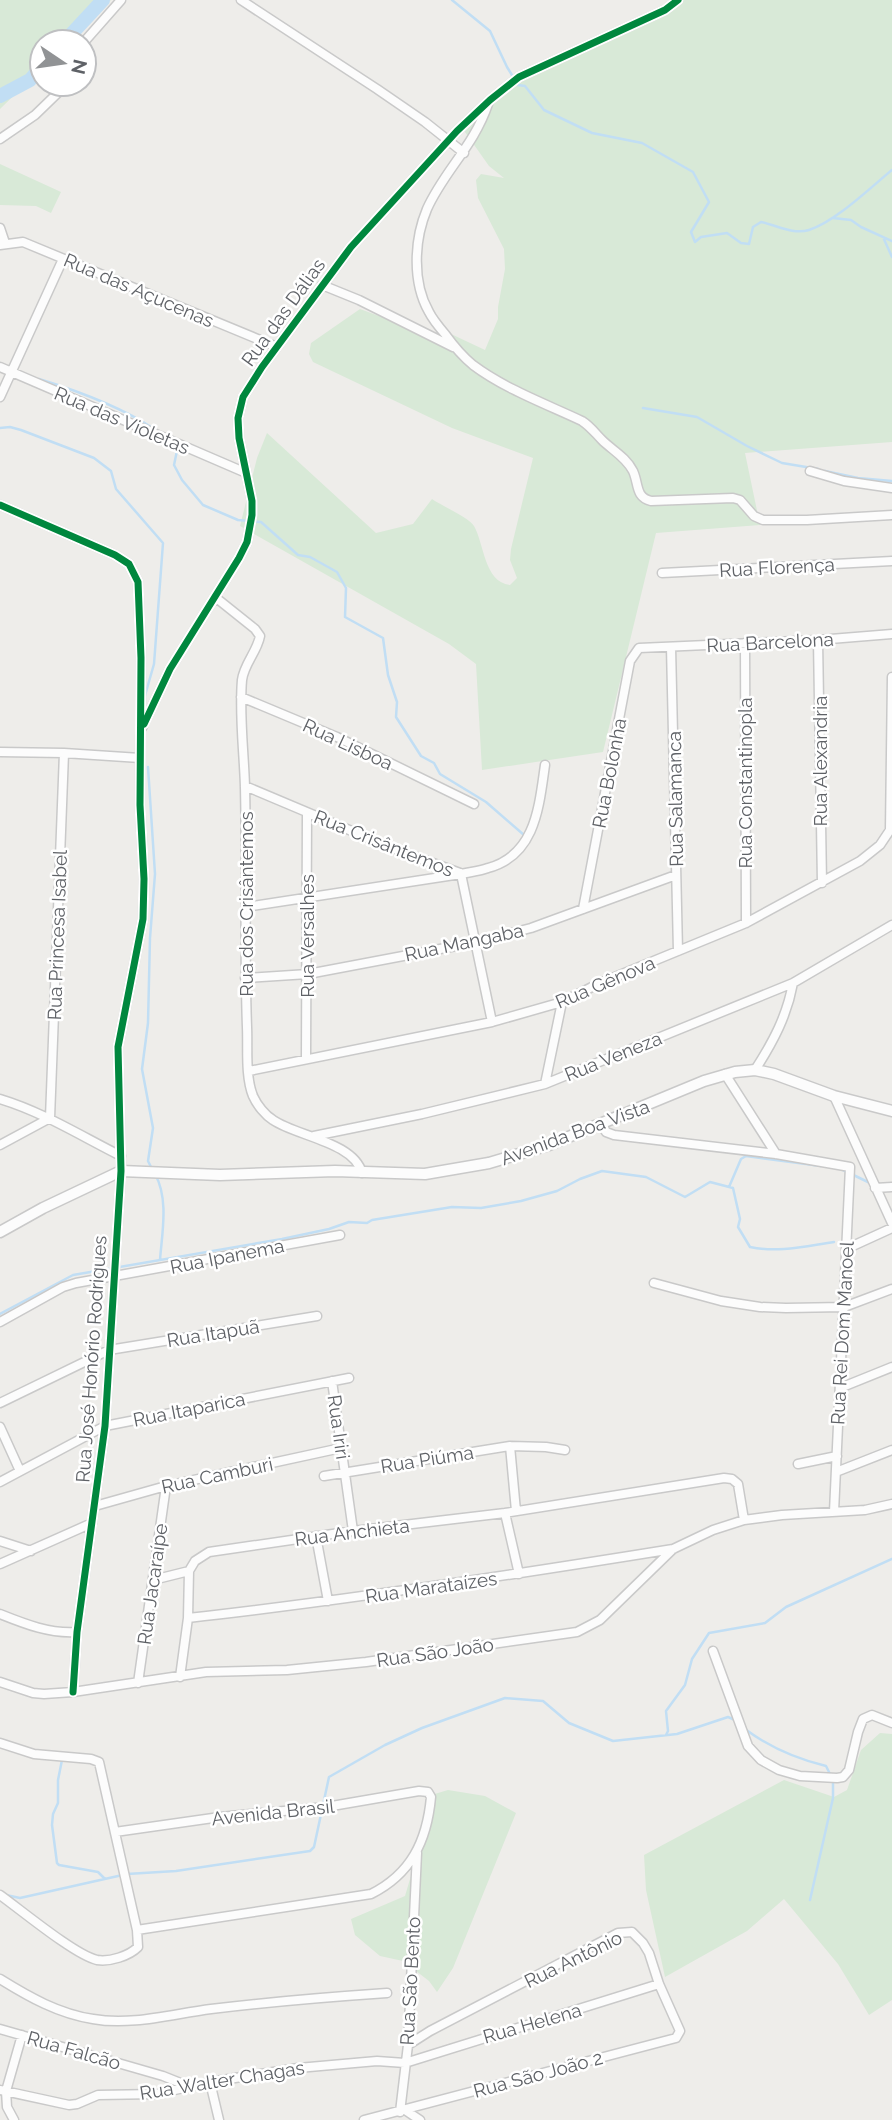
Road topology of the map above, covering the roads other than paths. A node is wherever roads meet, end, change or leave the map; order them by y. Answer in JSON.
{"nodes":[{"id":1,"x":121,"y":0,"type":"edge"},
{"id":2,"x":241,"y":0,"type":"edge"},
{"id":3,"x":678,"y":0,"type":"edge"},
{"id":4,"x":96,"y":28,"type":"edge"},
{"id":5,"x":53,"y":98,"type":"edge"},
{"id":6,"x":490,"y":100,"type":"junction"},
{"id":7,"x":0,"y":139,"type":"edge"},
{"id":8,"x":448,"y":141,"type":"junction"},
{"id":9,"x":464,"y":153,"type":"junction"},
{"id":10,"x":0,"y":228,"type":"edge"},
{"id":11,"x":2,"y":244,"type":"edge"},
{"id":12,"x":64,"y":258,"type":"junction"},
{"id":13,"x":323,"y":285,"type":"junction"},
{"id":14,"x":276,"y":347,"type":"junction"},
{"id":15,"x":455,"y":348,"type":"junction"},
{"id":16,"x":0,"y":367,"type":"edge"},
{"id":17,"x":11,"y":373,"type":"junction"},
{"id":18,"x":0,"y":397,"type":"edge"},
{"id":19,"x":244,"y":471,"type":"junction"},
{"id":20,"x":810,"y":471,"type":"dead end"},
{"id":21,"x":892,"y":488,"type":"edge"},
{"id":22,"x":0,"y":505,"type":"edge"},
{"id":23,"x":892,"y":515,"type":"edge"},
{"id":24,"x":892,"y":561,"type":"edge"},
{"id":25,"x":662,"y":573,"type":"dead end"},
{"id":26,"x":215,"y":597,"type":"junction"},
{"id":27,"x":892,"y":634,"type":"edge"},
{"id":28,"x":818,"y":640,"type":"junction"},
{"id":29,"x":745,"y":643,"type":"junction"},
{"id":30,"x":647,"y":647,"type":"joint"},
{"id":31,"x":671,"y":647,"type":"junction"},
{"id":32,"x":892,"y":677,"type":"edge"},
{"id":33,"x":241,"y":697,"type":"junction"},
{"id":34,"x":140,"y":734,"type":"junction"},
{"id":35,"x":0,"y":752,"type":"edge"},
{"id":36,"x":64,"y":753,"type":"junction"},
{"id":37,"x":140,"y":755,"type":"junction"},
{"id":38,"x":545,"y":765,"type":"dead end"},
{"id":39,"x":245,"y":786,"type":"junction"},
{"id":40,"x":474,"y":804,"type":"dead end"},
{"id":41,"x":307,"y":813,"type":"junction"},
{"id":42,"x":891,"y":830,"type":"edge"},
{"id":43,"x":461,"y":874,"type":"junction"},
{"id":44,"x":676,"y":875,"type":"junction"},
{"id":45,"x":822,"y":883,"type":"junction"},
{"id":46,"x":308,"y":897,"type":"junction"},
{"id":47,"x":246,"y":907,"type":"junction"},
{"id":48,"x":583,"y":909,"type":"junction"},
{"id":49,"x":746,"y":923,"type":"junction"},
{"id":50,"x":892,"y":925,"type":"edge"},
{"id":51,"x":477,"y":942,"type":"junction"},
{"id":52,"x":678,"y":951,"type":"junction"},
{"id":53,"x":308,"y":974,"type":"junction"},
{"id":54,"x":245,"y":978,"type":"junction"},
{"id":55,"x":793,"y":983,"type":"junction"},
{"id":56,"x":562,"y":1002,"type":"junction"},
{"id":57,"x":492,"y":1021,"type":"junction"},
{"id":58,"x":306,"y":1059,"type":"junction"},
{"id":59,"x":755,"y":1070,"type":"junction"},
{"id":60,"x":249,"y":1071,"type":"junction"},
{"id":61,"x":725,"y":1074,"type":"junction"},
{"id":62,"x":545,"y":1084,"type":"junction"},
{"id":63,"x":834,"y":1096,"type":"junction"},
{"id":64,"x":0,"y":1099,"type":"edge"},
{"id":65,"x":892,"y":1111,"type":"edge"},
{"id":66,"x":50,"y":1118,"type":"junction"},
{"id":67,"x":602,"y":1125,"type":"junction"},
{"id":68,"x":314,"y":1136,"type":"junction"},
{"id":69,"x":0,"y":1144,"type":"edge"},
{"id":70,"x":776,"y":1154,"type":"junction"},
{"id":71,"x":121,"y":1156,"type":"junction"},
{"id":72,"x":863,"y":1162,"type":"junction"},
{"id":73,"x":850,"y":1167,"type":"junction"},
{"id":74,"x":121,"y":1171,"type":"junction"},
{"id":75,"x":362,"y":1172,"type":"junction"},
{"id":76,"x":892,"y":1186,"type":"edge"},
{"id":77,"x":875,"y":1188,"type":"junction"},
{"id":78,"x":892,"y":1226,"type":"edge"},
{"id":79,"x":0,"y":1232,"type":"edge"},
{"id":80,"x":340,"y":1235,"type":"dead end"},
{"id":81,"x":846,"y":1249,"type":"junction"},
{"id":82,"x":113,"y":1277,"type":"junction"},
{"id":83,"x":654,"y":1283,"type":"dead end"},
{"id":84,"x":892,"y":1289,"type":"edge"},
{"id":85,"x":844,"y":1307,"type":"junction"},
{"id":86,"x":317,"y":1316,"type":"dead end"},
{"id":87,"x":0,"y":1322,"type":"edge"},
{"id":88,"x":109,"y":1350,"type":"junction"},
{"id":89,"x":892,"y":1367,"type":"edge"},
{"id":90,"x":349,"y":1378,"type":"dead end"},
{"id":91,"x":332,"y":1381,"type":"junction"},
{"id":92,"x":840,"y":1388,"type":"junction"},
{"id":93,"x":0,"y":1403,"type":"edge"},
{"id":94,"x":105,"y":1426,"type":"junction"},
{"id":95,"x":0,"y":1427,"type":"edge"},
{"id":96,"x":510,"y":1446,"type":"junction"},
{"id":97,"x":341,"y":1448,"type":"junction"},
{"id":98,"x":565,"y":1450,"type":"dead end"},
{"id":99,"x":892,"y":1450,"type":"edge"},
{"id":100,"x":837,"y":1456,"type":"junction"},
{"id":101,"x":798,"y":1464,"type":"dead end"},
{"id":102,"x":20,"y":1471,"type":"junction"},
{"id":103,"x":836,"y":1472,"type":"junction"},
{"id":104,"x":345,"y":1473,"type":"junction"},
{"id":105,"x":324,"y":1476,"type":"dead end"},
{"id":106,"x":0,"y":1482,"type":"edge"},
{"id":107,"x":166,"y":1486,"type":"junction"},
{"id":108,"x":892,"y":1504,"type":"edge"},
{"id":109,"x":95,"y":1506,"type":"junction"},
{"id":110,"x":516,"y":1511,"type":"junction"},
{"id":111,"x":834,"y":1512,"type":"junction"},
{"id":112,"x":505,"y":1513,"type":"junction"},
{"id":113,"x":744,"y":1520,"type":"junction"},
{"id":114,"x":92,"y":1523,"type":"junction"},
{"id":115,"x":353,"y":1531,"type":"junction"},
{"id":116,"x":316,"y":1536,"type":"junction"},
{"id":117,"x":0,"y":1541,"type":"edge"},
{"id":118,"x":673,"y":1549,"type":"junction"},
{"id":119,"x":31,"y":1551,"type":"junction"},
{"id":120,"x":0,"y":1564,"type":"edge"},
{"id":121,"x":189,"y":1571,"type":"junction"},
{"id":122,"x":519,"y":1574,"type":"junction"},
{"id":123,"x":153,"y":1580,"type":"junction"},
{"id":124,"x":328,"y":1601,"type":"junction"},
{"id":125,"x":0,"y":1614,"type":"edge"},
{"id":126,"x":188,"y":1618,"type":"junction"},
{"id":127,"x":77,"y":1632,"type":"junction"},
{"id":128,"x":713,"y":1651,"type":"dead end"},
{"id":129,"x":180,"y":1677,"type":"junction"},
{"id":130,"x":0,"y":1682,"type":"edge"},
{"id":131,"x":138,"y":1683,"type":"junction"},
{"id":132,"x":73,"y":1692,"type":"junction"},
{"id":133,"x":892,"y":1723,"type":"edge"},
{"id":134,"x":0,"y":1744,"type":"edge"},
{"id":135,"x":430,"y":1794,"type":"joint"},
{"id":136,"x":115,"y":1832,"type":"junction"},
{"id":137,"x":417,"y":1850,"type":"junction"},
{"id":138,"x":0,"y":1895,"type":"edge"},
{"id":139,"x":137,"y":1930,"type":"junction"},
{"id":140,"x":0,"y":1979,"type":"edge"},
{"id":141,"x":659,"y":1984,"type":"junction"},
{"id":142,"x":387,"y":1993,"type":"dead end"},
{"id":143,"x":0,"y":2029,"type":"edge"},
{"id":144,"x":22,"y":2035,"type":"junction"},
{"id":145,"x":677,"y":2038,"type":"joint"},
{"id":146,"x":408,"y":2045,"type":"junction"},
{"id":147,"x":405,"y":2063,"type":"junction"},
{"id":148,"x":210,"y":2082,"type":"junction"},
{"id":149,"x":188,"y":2087,"type":"junction"},
{"id":150,"x":3,"y":2091,"type":"edge"},
{"id":151,"x":403,"y":2111,"type":"junction"},
{"id":152,"x":14,"y":2120,"type":"edge"},
{"id":153,"x":219,"y":2120,"type":"edge"},
{"id":154,"x":364,"y":2120,"type":"edge"},
{"id":155,"x":420,"y":2120,"type":"edge"}],
"edges":[{"from":1,"to":4,"type":"street"},
{"from":2,"to":8,"type":"street"},
{"from":3,"to":6,"type":"street","name":"Rua das Dálias"},
{"from":5,"to":7,"type":"street"},
{"from":6,"to":8,"type":"street","name":"Rua das Dálias"},
{"from":6,"to":9,"type":"street"},
{"from":8,"to":9,"type":"street"},
{"from":8,"to":13,"type":"street","name":"Rua das Dálias"},
{"from":9,"to":15,"type":"street"},
{"from":10,"to":11,"type":"street"},
{"from":11,"to":12,"type":"street","name":"Rua das Açucenas"},
{"from":12,"to":14,"type":"street","name":"Rua das Açucenas"},
{"from":12,"to":17,"type":"street"},
{"from":13,"to":14,"type":"street","name":"Rua das Dálias"},
{"from":13,"to":15,"type":"street"},
{"from":14,"to":19,"type":"street","name":"Rua das Dálias"},
{"from":15,"to":23,"type":"street"},
{"from":16,"to":17,"type":"street","name":"Rua das Violetas"},
{"from":17,"to":18,"type":"street"},
{"from":17,"to":19,"type":"street","name":"Rua das Violetas"},
{"from":19,"to":26,"type":"street","name":"Rua das Dálias"},
{"from":20,"to":21,"type":"street"},
{"from":22,"to":34,"type":"street"},
{"from":24,"to":25,"type":"street","name":"Rua Florença"},
{"from":26,"to":33,"type":"street","name":"Rua dos Crisântemos"},
{"from":26,"to":34,"type":"street","name":"Rua das Dálias"},
{"from":27,"to":28,"type":"street","name":"Rua Barcelona"},
{"from":28,"to":29,"type":"street","name":"Rua Barcelona"},
{"from":28,"to":45,"type":"street","name":"Rua Alexandria"},
{"from":29,"to":31,"type":"street","name":"Rua Barcelona"},
{"from":29,"to":49,"type":"street","name":"Rua Constantinopla"},
{"from":30,"to":31,"type":"street","name":"Rua Barcelona"},
{"from":30,"to":48,"type":"street","name":"Rua Bolonha"},
{"from":31,"to":44,"type":"street","name":"Rua Salamanca"},
{"from":32,"to":42,"type":"street","name":"Rua Gênova"},
{"from":33,"to":39,"type":"street","name":"Rua dos Crisântemos"},
{"from":33,"to":40,"type":"street","name":"Rua Lisboa"},
{"from":34,"to":37,"type":"street","name":"Rua José Honório Rodrigues"},
{"from":35,"to":36,"type":"street"},
{"from":36,"to":37,"type":"street"},
{"from":36,"to":66,"type":"street","name":"Rua Princesa Isabel"},
{"from":37,"to":71,"type":"street","name":"Rua José Honório Rodrigues"},
{"from":38,"to":43,"type":"street"},
{"from":39,"to":41,"type":"street","name":"Rua Crisântemos"},
{"from":39,"to":47,"type":"street","name":"Rua dos Crisântemos"},
{"from":41,"to":43,"type":"street","name":"Rua Crisântemos"},
{"from":41,"to":46,"type":"street","name":"Rua Versalhes"},
{"from":42,"to":45,"type":"street","name":"Rua Gênova"},
{"from":43,"to":46,"type":"street"},
{"from":43,"to":51,"type":"street","name":"Rua Crisântemos"},
{"from":44,"to":48,"type":"street","name":"Rua Mangaba"},
{"from":44,"to":52,"type":"street","name":"Rua Salamanca"},
{"from":45,"to":49,"type":"street","name":"Rua Gênova"},
{"from":46,"to":47,"type":"street"},
{"from":46,"to":53,"type":"street","name":"Rua Versalhes"},
{"from":47,"to":54,"type":"street","name":"Rua dos Crisântemos"},
{"from":48,"to":51,"type":"street","name":"Rua Mangaba"},
{"from":49,"to":52,"type":"street","name":"Rua Gênova"},
{"from":50,"to":55,"type":"street","name":"Rua Veneza"},
{"from":51,"to":53,"type":"street","name":"Rua Mangaba"},
{"from":51,"to":57,"type":"street","name":"Rua Crisântemos"},
{"from":52,"to":56,"type":"street","name":"Rua Gênova"},
{"from":53,"to":54,"type":"street","name":"Rua Mangaba"},
{"from":53,"to":58,"type":"street","name":"Rua Versalhes"},
{"from":54,"to":60,"type":"street","name":"Rua dos Crisântemos"},
{"from":55,"to":59,"type":"street"},
{"from":55,"to":62,"type":"street","name":"Rua Veneza"},
{"from":56,"to":57,"type":"street","name":"Rua Gênova"},
{"from":56,"to":62,"type":"street"},
{"from":57,"to":58,"type":"street","name":"Rua Gênova"},
{"from":58,"to":60,"type":"street","name":"Rua Gênova"},
{"from":59,"to":61,"type":"street","name":"Avenida Boa Vista"},
{"from":59,"to":63,"type":"street","name":"Avenida Boa Vista"},
{"from":60,"to":68,"type":"street","name":"Rua dos Crisântemos"},
{"from":61,"to":67,"type":"street","name":"Avenida Boa Vista"},
{"from":61,"to":70,"type":"street"},
{"from":62,"to":68,"type":"street","name":"Rua Veneza"},
{"from":63,"to":65,"type":"street","name":"Avenida Boa Vista"},
{"from":63,"to":72,"type":"street"},
{"from":64,"to":66,"type":"street"},
{"from":66,"to":69,"type":"street"},
{"from":66,"to":71,"type":"street"},
{"from":67,"to":70,"type":"street"},
{"from":67,"to":75,"type":"street","name":"Avenida Boa Vista"},
{"from":68,"to":75,"type":"street","name":"Rua dos Crisântemos"},
{"from":70,"to":73,"type":"street"},
{"from":71,"to":74,"type":"street","name":"Rua José Honório Rodrigues"},
{"from":72,"to":73,"type":"street"},
{"from":72,"to":77,"type":"street"},
{"from":73,"to":81,"type":"street","name":"Rua Rei Dom Manoel"},
{"from":74,"to":75,"type":"street","name":"Avenida Boa Vista"},
{"from":74,"to":79,"type":"street"},
{"from":74,"to":82,"type":"street","name":"Rua José Honório Rodrigues"},
{"from":76,"to":77,"type":"street"},
{"from":77,"to":78,"type":"street"},
{"from":78,"to":81,"type":"street"},
{"from":80,"to":82,"type":"street","name":"Rua Ipanema"},
{"from":81,"to":85,"type":"street","name":"Rua Rei Dom Manoel"},
{"from":82,"to":87,"type":"street","name":"Rua Ipanema"},
{"from":82,"to":88,"type":"street","name":"Rua José Honório Rodrigues"},
{"from":83,"to":85,"type":"street"},
{"from":84,"to":85,"type":"street"},
{"from":85,"to":92,"type":"street","name":"Rua Rei Dom Manoel"},
{"from":86,"to":88,"type":"street","name":"Rua Itapuã"},
{"from":88,"to":93,"type":"street"},
{"from":88,"to":94,"type":"street","name":"Rua José Honório Rodrigues"},
{"from":89,"to":92,"type":"street"},
{"from":90,"to":91,"type":"street","name":"Rua Itaparica"},
{"from":91,"to":94,"type":"street","name":"Rua Itaparica"},
{"from":91,"to":97,"type":"street","name":"Rua Iriri"},
{"from":92,"to":100,"type":"street","name":"Rua Rei Dom Manoel"},
{"from":94,"to":102,"type":"street","name":"Rua Itaparica"},
{"from":94,"to":109,"type":"street","name":"Rua José Honório Rodrigues"},
{"from":95,"to":102,"type":"street"},
{"from":96,"to":98,"type":"street","name":"Rua Piúma"},
{"from":96,"to":104,"type":"street","name":"Rua Piúma"},
{"from":96,"to":110,"type":"street"},
{"from":97,"to":104,"type":"street","name":"Rua Iriri"},
{"from":97,"to":107,"type":"street","name":"Rua Camburi"},
{"from":99,"to":103,"type":"street"},
{"from":100,"to":101,"type":"street"},
{"from":100,"to":103,"type":"street","name":"Rua Rei Dom Manoel"},
{"from":102,"to":106,"type":"street","name":"Rua Itaparica"},
{"from":103,"to":111,"type":"street","name":"Rua Rei Dom Manoel"},
{"from":104,"to":105,"type":"street","name":"Rua Piúma"},
{"from":104,"to":115,"type":"street"},
{"from":107,"to":109,"type":"street","name":"Rua Camburi"},
{"from":107,"to":123,"type":"street","name":"Rua Jacaraípe"},
{"from":108,"to":111,"type":"street","name":"Rua São João"},
{"from":109,"to":114,"type":"street","name":"Rua José Honório Rodrigues"},
{"from":110,"to":112,"type":"street","name":"Rua Anchieta"},
{"from":110,"to":113,"type":"street","name":"Rua Anchieta"},
{"from":111,"to":113,"type":"street","name":"Rua São João"},
{"from":112,"to":115,"type":"street","name":"Rua Anchieta"},
{"from":112,"to":122,"type":"street"},
{"from":113,"to":118,"type":"street","name":"Rua São João"},
{"from":114,"to":119,"type":"street"},
{"from":114,"to":127,"type":"street","name":"Rua José Honório Rodrigues"},
{"from":115,"to":116,"type":"street","name":"Rua Anchieta"},
{"from":116,"to":121,"type":"street","name":"Rua Anchieta"},
{"from":116,"to":124,"type":"street"},
{"from":117,"to":119,"type":"street"},
{"from":118,"to":122,"type":"street","name":"Rua Marataízes"},
{"from":118,"to":129,"type":"street","name":"Rua São João"},
{"from":119,"to":120,"type":"street"},
{"from":121,"to":123,"type":"street"},
{"from":121,"to":126,"type":"street"},
{"from":122,"to":124,"type":"street","name":"Rua Marataízes"},
{"from":123,"to":131,"type":"street","name":"Rua Jacaraípe"},
{"from":124,"to":126,"type":"street","name":"Rua Marataízes"},
{"from":125,"to":127,"type":"street"},
{"from":126,"to":129,"type":"street"},
{"from":127,"to":132,"type":"street","name":"Rua José Honório Rodrigues"},
{"from":128,"to":133,"type":"street"},
{"from":129,"to":131,"type":"street","name":"Rua São João"},
{"from":130,"to":132,"type":"street","name":"Rua São João"},
{"from":131,"to":132,"type":"street","name":"Rua São João"},
{"from":134,"to":136,"type":"street"},
{"from":135,"to":136,"type":"street","name":"Avenida Brasil"},
{"from":135,"to":137,"type":"street","name":"Rua São Bento"},
{"from":136,"to":139,"type":"street"},
{"from":137,"to":139,"type":"street","name":"Rua São Bento"},
{"from":137,"to":146,"type":"street","name":"Rua São Bento"},
{"from":138,"to":139,"type":"street"},
{"from":140,"to":142,"type":"street"},
{"from":141,"to":145,"type":"street","name":"Rua Antônio"},
{"from":141,"to":146,"type":"street","name":"Rua Antônio"},
{"from":141,"to":147,"type":"street","name":"Rua Helena"},
{"from":143,"to":144,"type":"street","name":"Rua Falcão"},
{"from":144,"to":149,"type":"street","name":"Rua Falcão"},
{"from":144,"to":150,"type":"street"},
{"from":145,"to":151,"type":"street","name":"Rua São João 2"},
{"from":146,"to":147,"type":"street","name":"Rua São Bento"},
{"from":147,"to":148,"type":"street","name":"Rua Walter Chagas"},
{"from":147,"to":151,"type":"street","name":"Rua São Bento"},
{"from":148,"to":149,"type":"street","name":"Rua Walter Chagas"},
{"from":148,"to":153,"type":"street"},
{"from":149,"to":150,"type":"street","name":"Rua Walter Chagas"},
{"from":150,"to":152,"type":"street"},
{"from":151,"to":154,"type":"street","name":"Rua São João 2"},
{"from":151,"to":155,"type":"street"}]}
